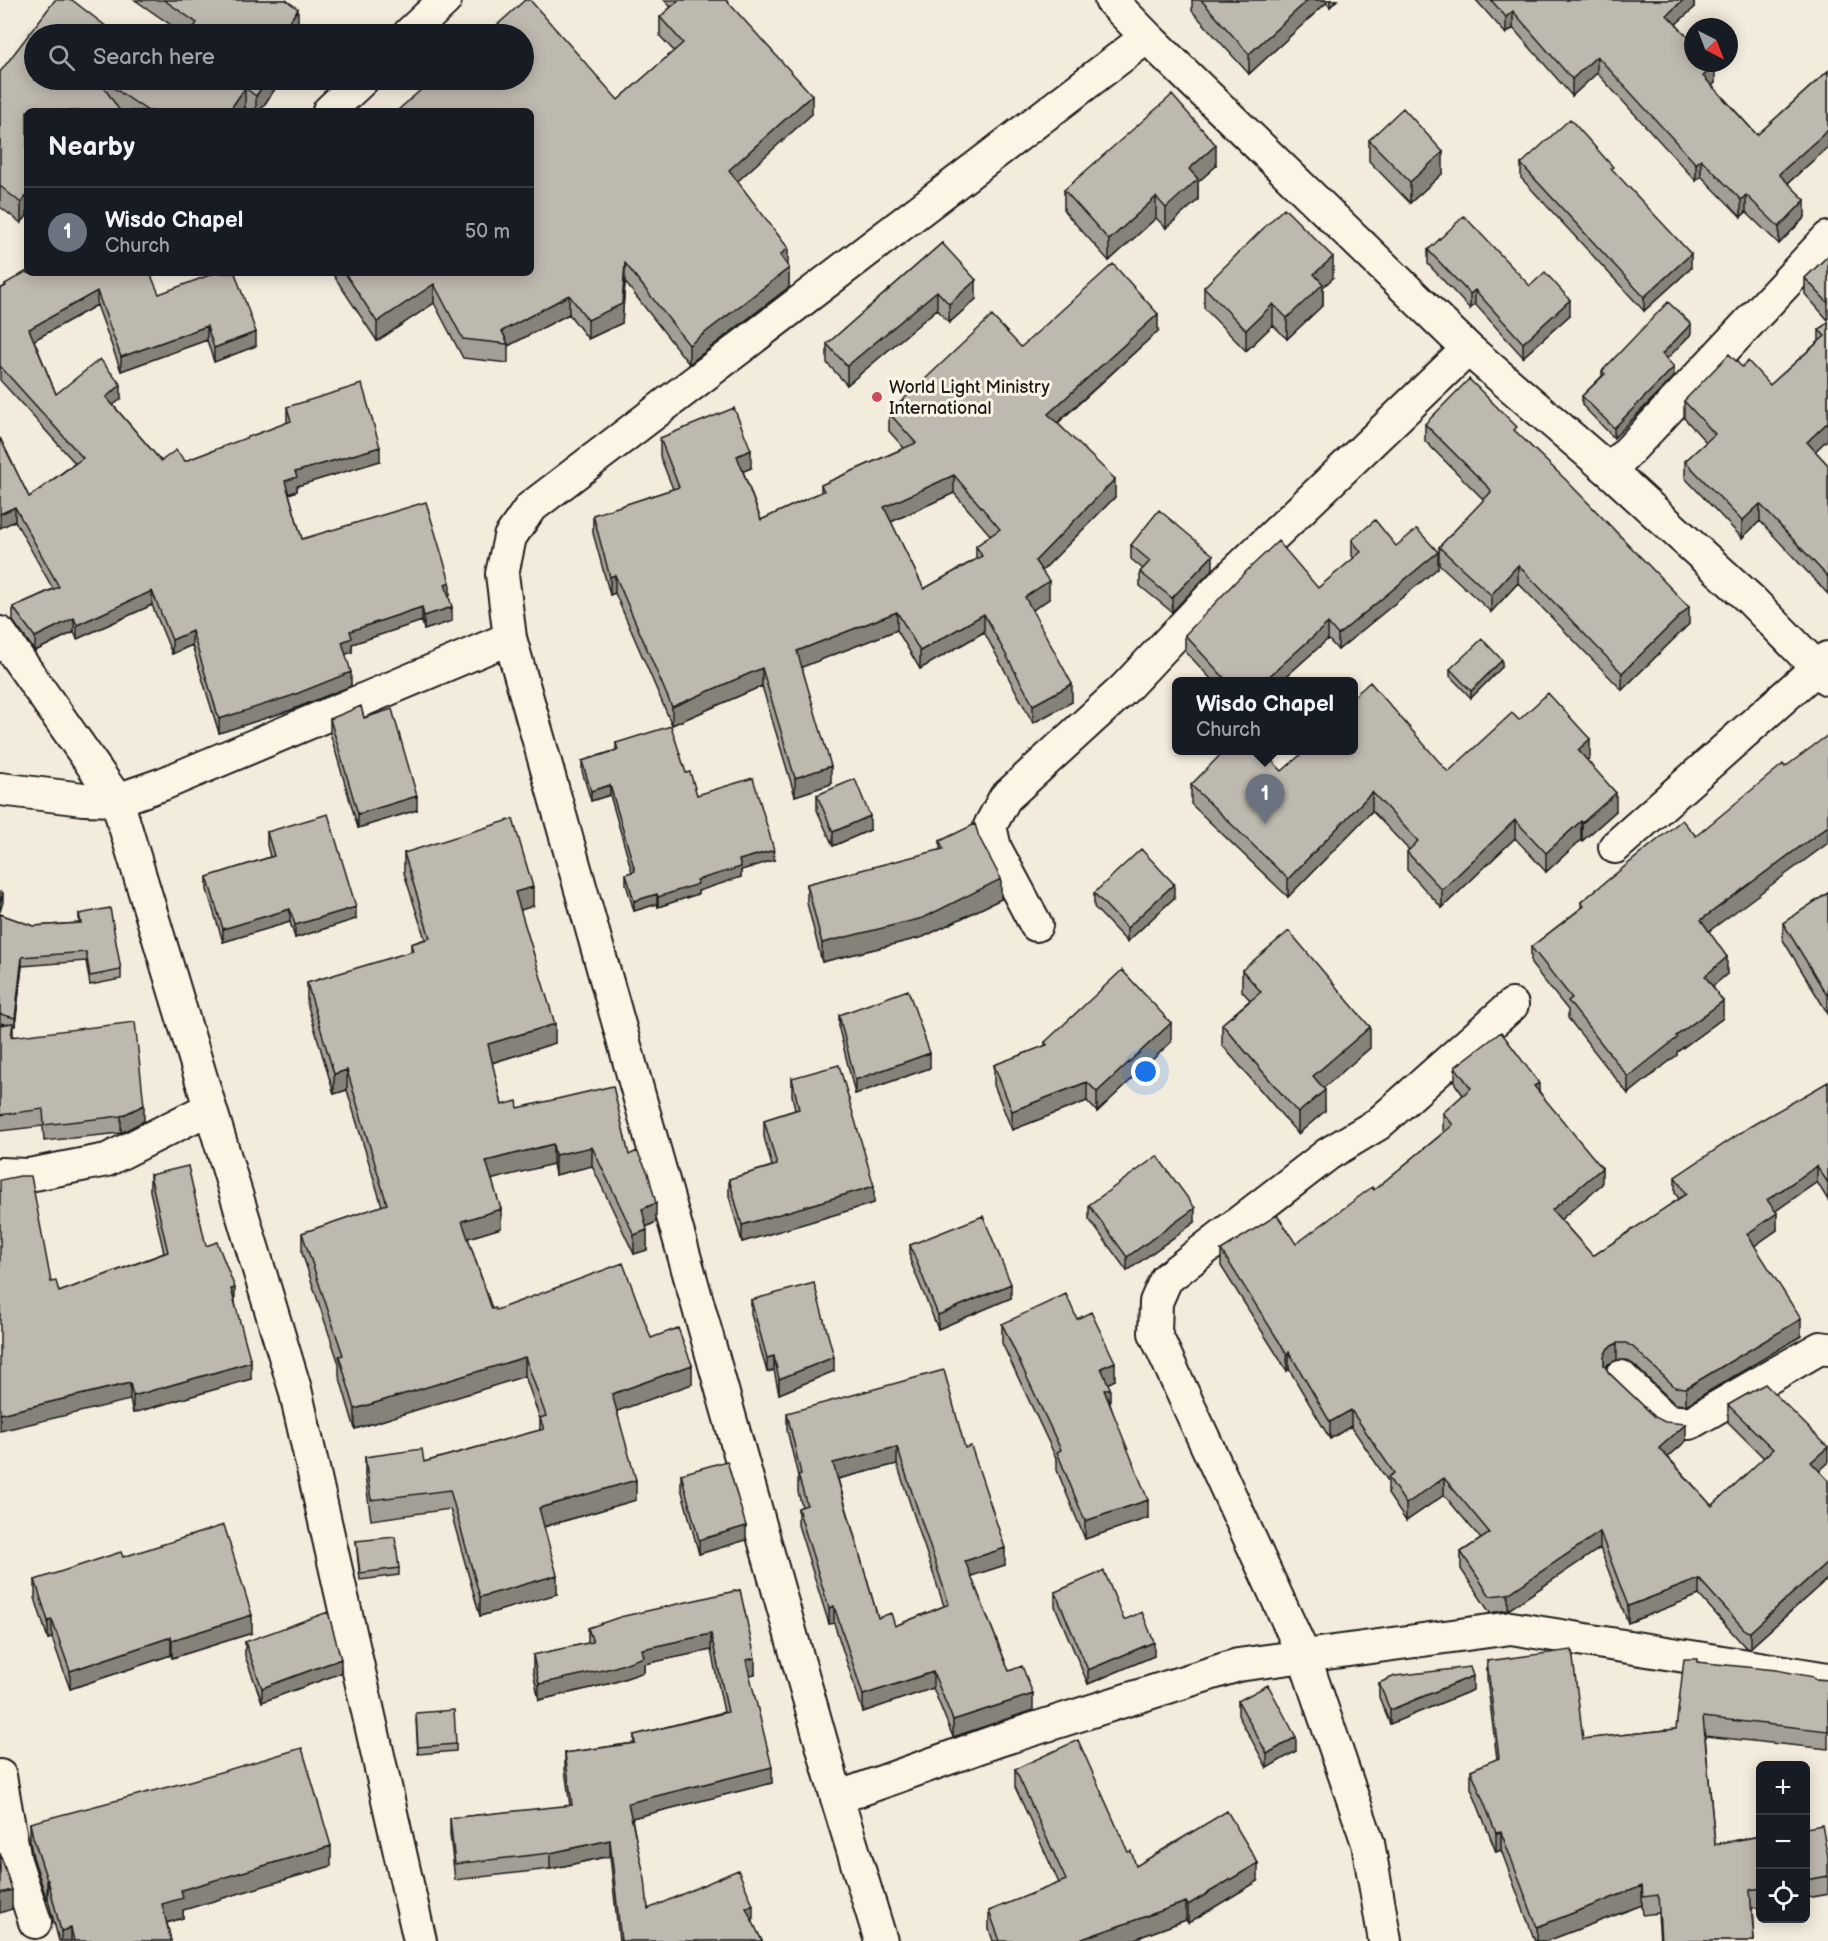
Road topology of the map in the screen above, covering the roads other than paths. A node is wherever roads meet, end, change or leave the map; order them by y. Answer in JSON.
{"nodes":[{"id":1,"x":445,"y":0,"type":"edge"},
{"id":2,"x":1111,"y":0,"type":"edge"},
{"id":3,"x":420,"y":24,"type":"edge"},
{"id":4,"x":1147,"y":37,"type":"junction"},
{"id":5,"x":351,"y":90,"type":"edge"},
{"id":6,"x":332,"y":108,"type":"edge"},
{"id":7,"x":1828,"y":238,"type":"edge"},
{"id":8,"x":1468,"y":349,"type":"junction"},
{"id":9,"x":1610,"y":471,"type":"junction"},
{"id":10,"x":0,"y":633,"type":"edge"},
{"id":11,"x":510,"y":638,"type":"junction"},
{"id":12,"x":1825,"y":668,"type":"edge"},
{"id":13,"x":0,"y":789,"type":"edge"},
{"id":14,"x":117,"y":800,"type":"junction"},
{"id":15,"x":1615,"y":847,"type":"dead end"},
{"id":16,"x":1036,"y":925,"type":"dead end"},
{"id":17,"x":1512,"y":1005,"type":"dead end"},
{"id":18,"x":210,"y":1108,"type":"junction"},
{"id":19,"x":0,"y":1174,"type":"edge"},
{"id":20,"x":1828,"y":1350,"type":"edge"},
{"id":21,"x":1621,"y":1377,"type":"dead end"},
{"id":22,"x":1304,"y":1656,"type":"junction"},
{"id":23,"x":1828,"y":1679,"type":"edge"},
{"id":24,"x":0,"y":1776,"type":"edge"},
{"id":25,"x":837,"y":1798,"type":"junction"},
{"id":26,"x":35,"y":1922,"type":"dead end"},
{"id":27,"x":420,"y":1941,"type":"edge"},
{"id":28,"x":881,"y":1941,"type":"edge"},
{"id":29,"x":1384,"y":1941,"type":"edge"}],
"edges":[{"from":1,"to":3,"type":"street"},
{"from":2,"to":4,"type":"street"},
{"from":4,"to":8,"type":"street"},
{"from":4,"to":11,"type":"street"},
{"from":5,"to":6,"type":"street"},
{"from":7,"to":9,"type":"street"},
{"from":8,"to":9,"type":"street"},
{"from":8,"to":16,"type":"street"},
{"from":9,"to":12,"type":"street"},
{"from":10,"to":14,"type":"street"},
{"from":11,"to":14,"type":"street"},
{"from":11,"to":25,"type":"street"},
{"from":12,"to":15,"type":"street"},
{"from":13,"to":14,"type":"street"},
{"from":14,"to":18,"type":"street"},
{"from":17,"to":22,"type":"street"},
{"from":18,"to":19,"type":"street"},
{"from":18,"to":27,"type":"street"},
{"from":20,"to":21,"type":"street"},
{"from":22,"to":23,"type":"street"},
{"from":22,"to":25,"type":"street"},
{"from":22,"to":29,"type":"street"},
{"from":24,"to":26,"type":"street"},
{"from":25,"to":28,"type":"street"}]}
